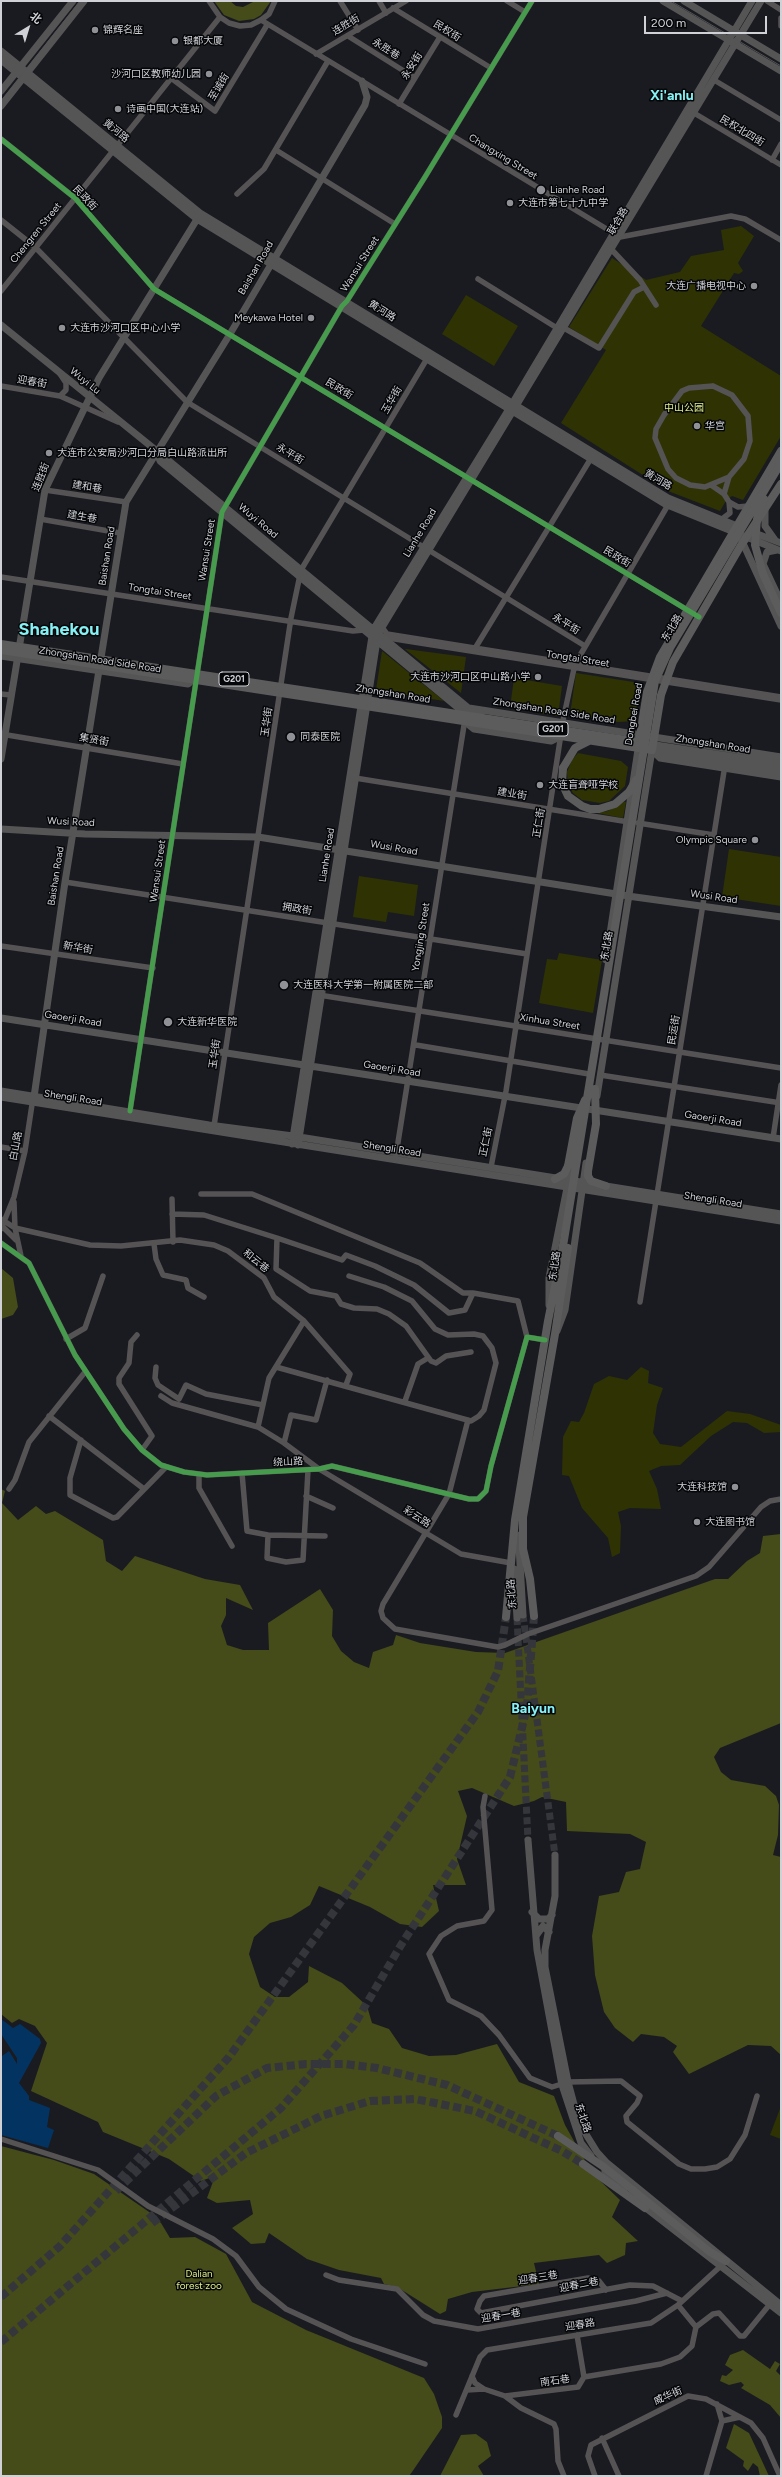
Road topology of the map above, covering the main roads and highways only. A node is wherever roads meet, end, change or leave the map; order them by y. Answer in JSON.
{"nodes":[{"id":1,"x":73,"y":1,"type":"edge"},
{"id":2,"x":84,"y":1,"type":"edge"},
{"id":3,"x":663,"y":1,"type":"edge"},
{"id":4,"x":684,"y":1,"type":"edge"},
{"id":5,"x":752,"y":1,"type":"edge"},
{"id":6,"x":762,"y":1,"type":"edge"},
{"id":7,"x":734,"y":31,"type":"junction"},
{"id":8,"x":742,"y":35,"type":"junction"},
{"id":9,"x":729,"y":41,"type":"junction"},
{"id":10,"x":736,"y":45,"type":"junction"},
{"id":11,"x":1,"y":51,"type":"edge"},
{"id":12,"x":1,"y":60,"type":"edge"},
{"id":13,"x":781,"y":60,"type":"edge"},
{"id":14,"x":18,"y":70,"type":"junction"},
{"id":15,"x":781,"y":71,"type":"edge"},
{"id":16,"x":26,"y":75,"type":"junction"},
{"id":17,"x":362,"y":81,"type":"road end"},
{"id":18,"x":1,"y":92,"type":"edge"},
{"id":19,"x":1,"y":106,"type":"edge"},
{"id":20,"x":199,"y":216,"type":"junction"},
{"id":21,"x":616,"y":236,"type":"junction"},
{"id":22,"x":272,"y":260,"type":"junction"},
{"id":23,"x":1,"y":326,"type":"edge"},
{"id":24,"x":561,"y":328,"type":"junction"},
{"id":25,"x":89,"y":397,"type":"junction"},
{"id":26,"x":512,"y":408,"type":"junction"},
{"id":27,"x":781,"y":451,"type":"edge"},
{"id":28,"x":157,"y":452,"type":"junction"},
{"id":29,"x":592,"y":457,"type":"junction"},
{"id":30,"x":781,"y":463,"type":"edge"},
{"id":31,"x":771,"y":467,"type":"junction"},
{"id":32,"x":781,"y":472,"type":"edge"},
{"id":33,"x":763,"y":481,"type":"junction"},
{"id":34,"x":779,"y":487,"type":"edge"},
{"id":35,"x":764,"y":499,"type":"junction"},
{"id":36,"x":765,"y":510,"type":"junction"},
{"id":37,"x":736,"y":530,"type":"junction"},
{"id":38,"x":747,"y":538,"type":"junction"},
{"id":39,"x":726,"y":547,"type":"junction"},
{"id":40,"x":779,"y":547,"type":"edge"},
{"id":41,"x":426,"y":548,"type":"junction"},
{"id":42,"x":737,"y":553,"type":"junction"},
{"id":43,"x":748,"y":556,"type":"junction"},
{"id":44,"x":763,"y":564,"type":"junction"},
{"id":45,"x":754,"y":568,"type":"junction"},
{"id":46,"x":301,"y":573,"type":"junction"},
{"id":47,"x":781,"y":602,"type":"edge"},
{"id":48,"x":781,"y":613,"type":"edge"},
{"id":49,"x":781,"y":626,"type":"edge"},
{"id":50,"x":377,"y":636,"type":"junction"},
{"id":51,"x":1,"y":644,"type":"edge"},
{"id":52,"x":1,"y":650,"type":"edge"},
{"id":53,"x":18,"y":652,"type":"junction"},
{"id":54,"x":1,"y":656,"type":"edge"},
{"id":55,"x":99,"y":664,"type":"junction"},
{"id":56,"x":196,"y":678,"type":"junction"},
{"id":57,"x":364,"y":703,"type":"junction"},
{"id":58,"x":466,"y":715,"type":"junction"},
{"id":59,"x":562,"y":729,"type":"junction"},
{"id":60,"x":3,"y":735,"type":"edge"},
{"id":61,"x":591,"y":741,"type":"junction"},
{"id":62,"x":639,"y":742,"type":"junction"},
{"id":63,"x":653,"y":744,"type":"junction"},
{"id":64,"x":781,"y":757,"type":"edge"},
{"id":65,"x":1,"y":759,"type":"edge"},
{"id":66,"x":781,"y":764,"type":"edge"},
{"id":67,"x":725,"y":765,"type":"junction"},
{"id":68,"x":781,"y":770,"type":"edge"},
{"id":69,"x":639,"y":774,"type":"junction"},
{"id":70,"x":781,"y":777,"type":"edge"},
{"id":71,"x":1,"y":828,"type":"edge"},
{"id":72,"x":74,"y":833,"type":"junction"},
{"id":73,"x":341,"y":849,"type":"junction"},
{"id":74,"x":615,"y":893,"type":"junction"},
{"id":75,"x":628,"y":895,"type":"junction"},
{"id":76,"x":781,"y":917,"type":"edge"},
{"id":77,"x":1,"y":1018,"type":"edge"},
{"id":78,"x":45,"y":1024,"type":"junction"},
{"id":79,"x":306,"y":1066,"type":"junction"},
{"id":80,"x":593,"y":1088,"type":"junction"},
{"id":81,"x":1,"y":1091,"type":"edge"},
{"id":82,"x":1,"y":1097,"type":"edge"},
{"id":83,"x":33,"y":1099,"type":"junction"},
{"id":84,"x":582,"y":1108,"type":"junction"},
{"id":85,"x":595,"y":1110,"type":"junction"},
{"id":86,"x":296,"y":1137,"type":"junction"},
{"id":87,"x":781,"y":1140,"type":"edge"},
{"id":88,"x":295,"y":1145,"type":"junction"},
{"id":89,"x":395,"y":1158,"type":"junction"},
{"id":90,"x":555,"y":1179,"type":"junction"},
{"id":91,"x":569,"y":1184,"type":"junction"},
{"id":92,"x":582,"y":1186,"type":"junction"},
{"id":93,"x":606,"y":1186,"type":"junction"},
{"id":94,"x":658,"y":1197,"type":"junction"},
{"id":95,"x":781,"y":1214,"type":"edge"},
{"id":96,"x":781,"y":1220,"type":"edge"},
{"id":97,"x":566,"y":1245,"type":"junction"},
{"id":98,"x":548,"y":1321,"type":"junction"},
{"id":99,"x":555,"y":1334,"type":"junction"},
{"id":100,"x":523,"y":1517,"type":"junction"},
{"id":101,"x":513,"y":1545,"type":"junction"},
{"id":102,"x":534,"y":1616,"type":"tunnel mouth"},
{"id":103,"x":506,"y":1617,"type":"tunnel mouth"},
{"id":104,"x":528,"y":1840,"type":"tunnel mouth"},
{"id":105,"x":555,"y":1855,"type":"tunnel mouth"},
{"id":106,"x":532,"y":1912,"type":"junction"},
{"id":107,"x":552,"y":1915,"type":"junction"},
{"id":108,"x":549,"y":1932,"type":"junction"},
{"id":109,"x":536,"y":1936,"type":"junction"},
{"id":110,"x":565,"y":2083,"type":"junction"},
{"id":111,"x":558,"y":2136,"type":"tunnel mouth"},
{"id":112,"x":583,"y":2164,"type":"tunnel mouth"},
{"id":113,"x":645,"y":2208,"type":"junction"},
{"id":114,"x":724,"y":2264,"type":"junction"},
{"id":115,"x":781,"y":2305,"type":"edge"},
{"id":116,"x":781,"y":2313,"type":"edge"}],
"edges":[{"from":1,"to":14,"type":"main road"},
{"from":2,"to":16,"type":"main road"},
{"from":3,"to":9,"type":"main road"},
{"from":4,"to":7,"type":"main road"},
{"from":5,"to":7,"type":"main road","name":"Lianhe Road"},
{"from":6,"to":8,"type":"main road"},
{"from":7,"to":8,"type":"main road"},
{"from":7,"to":9,"type":"main road","name":"Lianhe Road"},
{"from":8,"to":10,"type":"main road"},
{"from":8,"to":13,"type":"main road"},
{"from":9,"to":10,"type":"main road"},
{"from":9,"to":21,"type":"main road","name":"Lianhe Road"},
{"from":10,"to":15,"type":"main road"},
{"from":10,"to":21,"type":"main road","name":"联合路"},
{"from":11,"to":14,"type":"main road","name":"黄河路"},
{"from":12,"to":14,"type":"main road","name":"黄河路"},
{"from":14,"to":16,"type":"main road","name":"黄河路"},
{"from":14,"to":18,"type":"main road"},
{"from":16,"to":19,"type":"main road"},
{"from":16,"to":20,"type":"main road","name":"黄河路"},
{"from":17,"to":22,"type":"main road","name":"Baishan Road"},
{"from":20,"to":22,"type":"main road","name":"黄河路"},
{"from":20,"to":25,"type":"main road","name":"连胜街"},
{"from":21,"to":24,"type":"main road","name":"Lianhe Road"},
{"from":21,"to":24,"type":"main road","name":"联合路"},
{"from":22,"to":26,"type":"main road","name":"黄河路"},
{"from":22,"to":28,"type":"main road","name":"Baishan Road"},
{"from":23,"to":25,"type":"main road","name":"Wuyi Lu"},
{"from":24,"to":26,"type":"main road","name":"Lianhe Road"},
{"from":25,"to":28,"type":"main road","name":"Wuyi Lu"},
{"from":25,"to":53,"type":"main road","name":"连胜街"},
{"from":26,"to":29,"type":"main road","name":"黄河路"},
{"from":26,"to":41,"type":"main road","name":"Lianhe Road"},
{"from":27,"to":31,"type":"highway","name":"Dongbei Road"},
{"from":28,"to":46,"type":"main road","name":"Wuyi Road"},
{"from":28,"to":55,"type":"main road","name":"Baishan Road"},
{"from":29,"to":37,"type":"main road","name":"黄河路"},
{"from":29,"to":37,"type":"main road","name":"黄河路"},
{"from":30,"to":69,"type":"highway","name":"东北路","bridge":true},
{"from":31,"to":32,"type":"highway"},
{"from":31,"to":33,"type":"highway","name":"Dongbei Road"},
{"from":32,"to":35,"type":"highway","name":"东北路"},
{"from":33,"to":34,"type":"highway"},
{"from":33,"to":37,"type":"highway","name":"Dongbei Road"},
{"from":34,"to":36,"type":"highway"},
{"from":35,"to":48,"type":"highway","bridge":true},
{"from":35,"to":80,"type":"highway","name":"东北路","bridge":true},
{"from":36,"to":38,"type":"highway"},
{"from":36,"to":40,"type":"main road"},
{"from":37,"to":38,"type":"main road"},
{"from":37,"to":38,"type":"main road","name":"黄河路"},
{"from":37,"to":39,"type":"highway","name":"Dongbei Road"},
{"from":38,"to":40,"type":"main road","name":"黄河路"},
{"from":38,"to":42,"type":"highway"},
{"from":38,"to":43,"type":"main road"},
{"from":39,"to":42,"type":"highway"},
{"from":39,"to":62,"type":"highway","name":"Dongbei Road"},
{"from":40,"to":44,"type":"main road"},
{"from":41,"to":50,"type":"main road","name":"Lianhe Road"},
{"from":41,"to":50,"type":"main road","name":"Lianhe Road"},
{"from":42,"to":43,"type":"main road"},
{"from":42,"to":63,"type":"highway"},
{"from":43,"to":45,"type":"main road"},
{"from":44,"to":45,"type":"main road"},
{"from":44,"to":47,"type":"main road"},
{"from":45,"to":49,"type":"main road"},
{"from":46,"to":50,"type":"main road","name":"Wuyi Road"},
{"from":46,"to":50,"type":"main road","name":"Wuyi Road"},
{"from":50,"to":57,"type":"main road","name":"Lianhe Road"},
{"from":50,"to":58,"type":"main road","name":"Wuyi Road"},
{"from":51,"to":53,"type":"highway","name":"Zhongshan Road","number":"G201"},
{"from":52,"to":53,"type":"highway","name":"Zhongshan Road","number":"G201"},
{"from":53,"to":54,"type":"main road","name":"Zhongshan Road Side Road"},
{"from":53,"to":55,"type":"highway","name":"Zhongshan Road","number":"G201"},
{"from":53,"to":55,"type":"main road","name":"Zhongshan Road Side Road"},
{"from":53,"to":60,"type":"main road","name":"连胜街"},
{"from":55,"to":56,"type":"highway","name":"Zhongshan Road","number":"G201"},
{"from":55,"to":56,"type":"main road","name":"Zhongshan Road Side Road"},
{"from":55,"to":72,"type":"main road","name":"Baishan Road"},
{"from":56,"to":57,"type":"highway","name":"Zhongshan Road","number":"G201"},
{"from":57,"to":58,"type":"highway","name":"Zhongshan Road","number":"G201"},
{"from":57,"to":73,"type":"main road","name":"Lianhe Road"},
{"from":57,"to":73,"type":"main road","name":"Lianhe Road"},
{"from":58,"to":59,"type":"main road","name":"Zhongshan Road Side Road"},
{"from":58,"to":59,"type":"highway","name":"Zhongshan Road","number":"G201"},
{"from":58,"to":59,"type":"highway","name":"Zhongshan Road","number":"G201"},
{"from":58,"to":59,"type":"main road"},
{"from":59,"to":61,"type":"highway","name":"Zhongshan Road","number":"G201"},
{"from":59,"to":62,"type":"highway","name":"Zhongshan Road","number":"G201"},
{"from":60,"to":65,"type":"main road","name":"连胜街"},
{"from":61,"to":62,"type":"highway","name":"Zhongshan Road","number":"G201"},
{"from":61,"to":69,"type":"highway","bridge":true},
{"from":62,"to":63,"type":"highway","name":"Zhongshan Road","number":"G201"},
{"from":62,"to":63,"type":"main road"},
{"from":62,"to":74,"type":"main road","name":"Dongbei Road"},
{"from":63,"to":64,"type":"main road"},
{"from":63,"to":66,"type":"main road","name":"Zhongshan Road"},
{"from":63,"to":67,"type":"main road","name":"Zhongshan Road"},
{"from":63,"to":75,"type":"main road"},
{"from":67,"to":68,"type":"main road","name":"Zhongshan Road"},
{"from":67,"to":70,"type":"main road"},
{"from":69,"to":80,"type":"highway","name":"东北路","bridge":true},
{"from":71,"to":72,"type":"main road","name":"Wusi Road"},
{"from":72,"to":73,"type":"main road","name":"Wusi Road"},
{"from":72,"to":78,"type":"main road","name":"Baishan Road"},
{"from":73,"to":74,"type":"main road","name":"Wusi Road"},
{"from":73,"to":79,"type":"main road","name":"Lianhe Road"},
{"from":74,"to":75,"type":"main road","name":"Wusi Road"},
{"from":74,"to":84,"type":"main road","name":"东北路"},
{"from":75,"to":76,"type":"main road","name":"Wusi Road"},
{"from":75,"to":85,"type":"main road","name":"东北路"},
{"from":77,"to":78,"type":"main road","name":"Gaoerji Road"},
{"from":78,"to":79,"type":"main road","name":"Gaoerji Road"},
{"from":78,"to":83,"type":"main road","name":"Baishan Road"},
{"from":79,"to":84,"type":"main road","name":"Gaoerji Road"},
{"from":79,"to":86,"type":"main road","name":"Lianhe Road"},
{"from":80,"to":90,"type":"highway","bridge":true},
{"from":80,"to":93,"type":"highway","bridge":true},
{"from":80,"to":97,"type":"highway","name":"东北路","bridge":true},
{"from":81,"to":83,"type":"main road","name":"Shengli Road"},
{"from":82,"to":83,"type":"main road","name":"Shengli Road"},
{"from":83,"to":86,"type":"main road","name":"Shengli Road"},
{"from":83,"to":88,"type":"main road","name":"Shengli Road"},
{"from":84,"to":85,"type":"main road","name":"Gaoerji Road"},
{"from":84,"to":91,"type":"main road","name":"东北路"},
{"from":85,"to":87,"type":"main road","name":"Gaoerji Road"},
{"from":85,"to":92,"type":"main road","name":"东北路"},
{"from":86,"to":88,"type":"main road","name":"Lianhe Road"},
{"from":86,"to":89,"type":"main road","name":"Shengli Road"},
{"from":88,"to":89,"type":"main road","name":"Shengli Road"},
{"from":89,"to":90,"type":"main road","name":"Shengli Road"},
{"from":89,"to":91,"type":"main road","name":"Shengli Road"},
{"from":90,"to":91,"type":"main road","name":"Shengli Road"},
{"from":91,"to":92,"type":"main road","name":"Shengli Road"},
{"from":91,"to":98,"type":"main road","name":"东北路"},
{"from":92,"to":93,"type":"main road","name":"Shengli Road"},
{"from":92,"to":94,"type":"main road","name":"Shengli Road"},
{"from":92,"to":99,"type":"main road","name":"东北路"},
{"from":93,"to":94,"type":"main road","name":"Shengli Road"},
{"from":94,"to":95,"type":"main road","name":"Shengli Road"},
{"from":94,"to":96,"type":"main road","name":"Shengli Road"},
{"from":97,"to":98,"type":"highway","name":"东北路"},
{"from":97,"to":99,"type":"highway","name":"东北路"},
{"from":98,"to":101,"type":"highway","name":"东北路"},
{"from":99,"to":100,"type":"highway","name":"东北路"},
{"from":100,"to":101,"type":"main road","name":"东北路"},
{"from":100,"to":102,"type":"highway"},
{"from":101,"to":103,"type":"highway","name":"东北路"},
{"from":104,"to":106,"type":"main road","name":"东北路"},
{"from":105,"to":107,"type":"main road","name":"东北路"},
{"from":106,"to":107,"type":"main road"},
{"from":106,"to":109,"type":"main road","name":"东北路"},
{"from":107,"to":108,"type":"main road","name":"东北路"},
{"from":108,"to":109,"type":"main road"},
{"from":108,"to":110,"type":"main road","name":"东北路"},
{"from":109,"to":110,"type":"main road","name":"东北路"},
{"from":110,"to":113,"type":"main road","name":"东北路"},
{"from":110,"to":114,"type":"main road","name":"东北路"},
{"from":111,"to":114,"type":"highway","bridge":true},
{"from":112,"to":113,"type":"highway"},
{"from":113,"to":114,"type":"main road","name":"东北路"},
{"from":114,"to":115,"type":"main road","name":"东北路"},
{"from":114,"to":116,"type":"main road","name":"东北路"}]}
